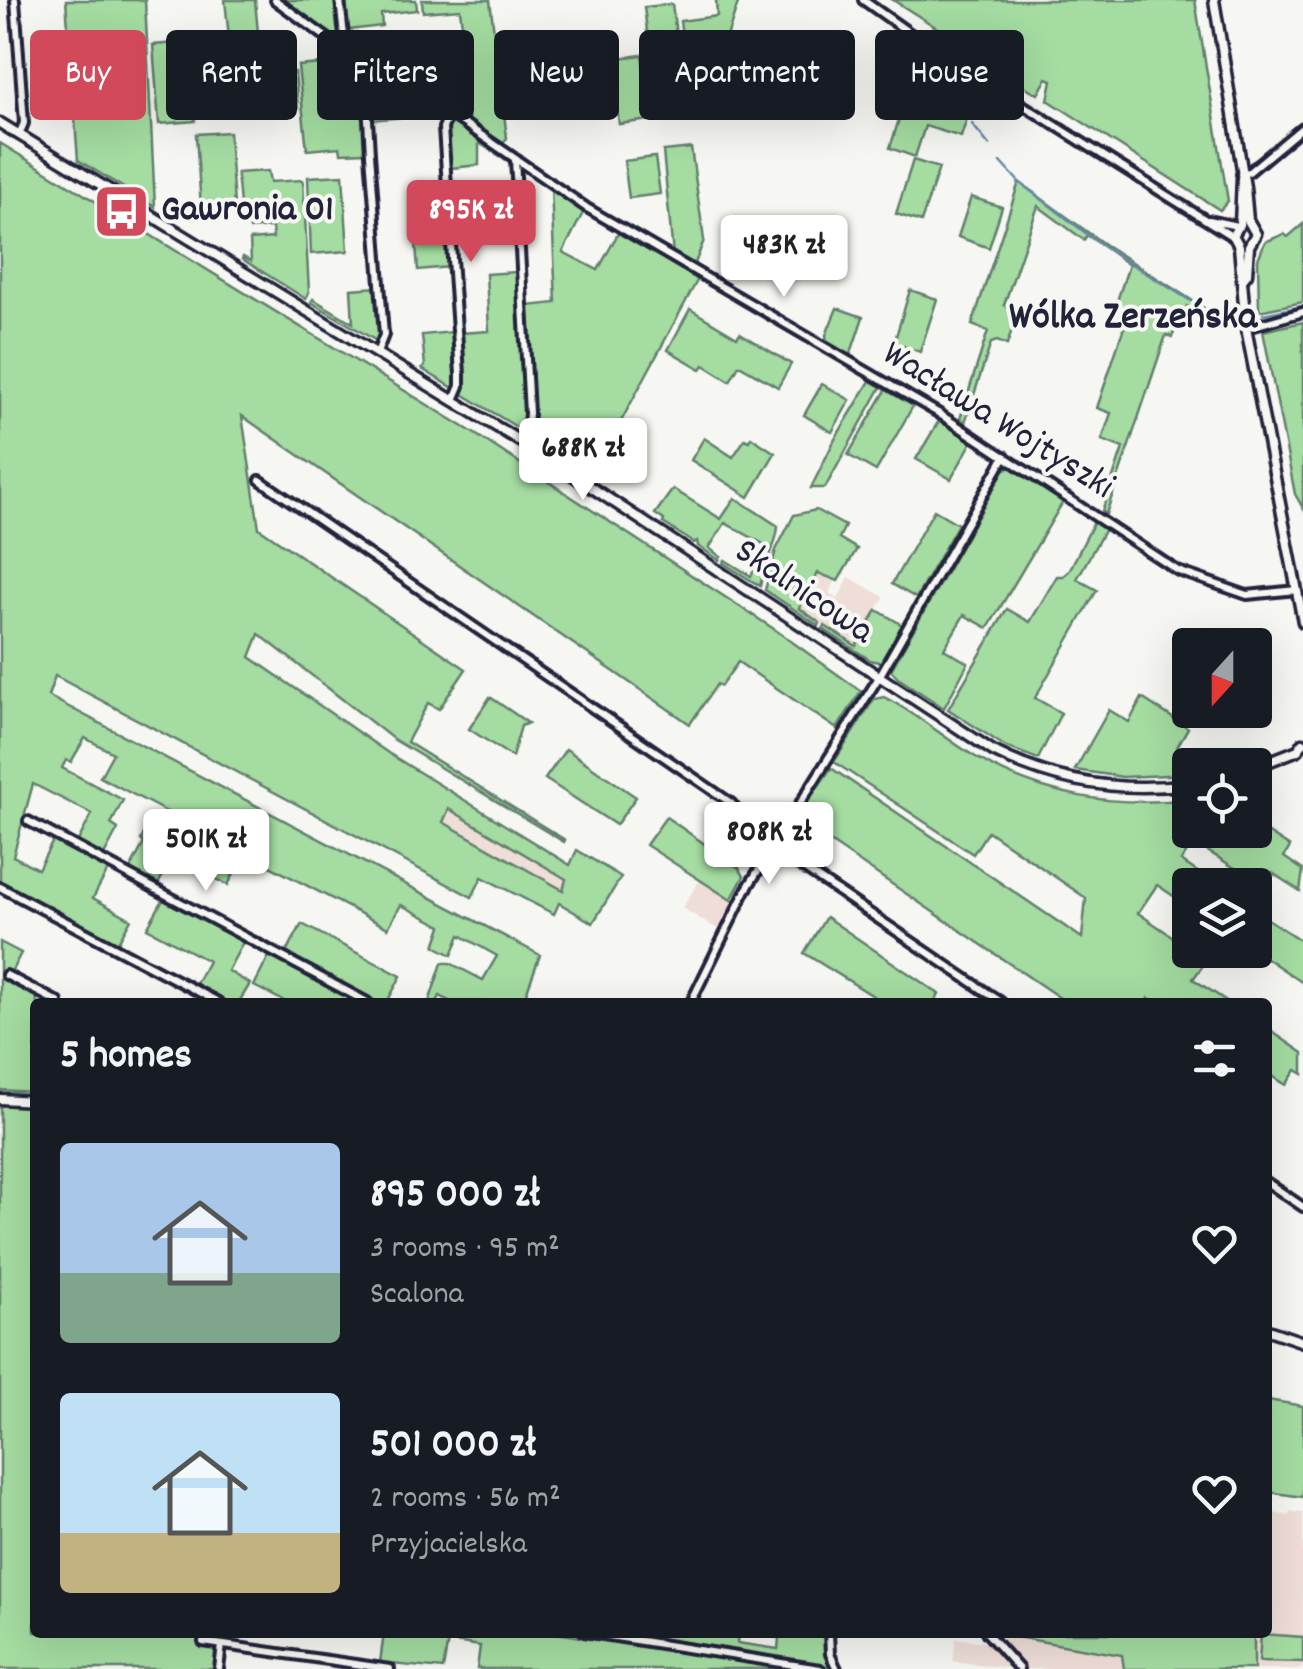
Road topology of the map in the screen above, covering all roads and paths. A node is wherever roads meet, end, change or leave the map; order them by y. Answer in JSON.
{"nodes":[{"id":1,"x":15,"y":0,"type":"edge"},
{"id":2,"x":276,"y":0,"type":"edge"},
{"id":3,"x":340,"y":0,"type":"edge"},
{"id":4,"x":862,"y":0,"type":"edge"},
{"id":5,"x":1214,"y":0,"type":"edge"},
{"id":6,"x":317,"y":30,"type":"edge"},
{"id":7,"x":343,"y":30,"type":"edge"},
{"id":8,"x":369,"y":120,"type":"edge"},
{"id":9,"x":447,"y":120,"type":"edge"},
{"id":10,"x":458,"y":120,"type":"edge"},
{"id":11,"x":0,"y":124,"type":"edge"},
{"id":12,"x":1303,"y":127,"type":"edge"},
{"id":13,"x":19,"y":135,"type":"junction"},
{"id":14,"x":515,"y":158,"type":"junction"},
{"id":15,"x":1242,"y":176,"type":"junction"},
{"id":16,"x":1206,"y":220,"type":"junction"},
{"id":17,"x":1242,"y":225,"type":"junction"},
{"id":18,"x":1233,"y":237,"type":"junction"},
{"id":19,"x":1244,"y":246,"type":"junction"},
{"id":20,"x":1303,"y":312,"type":"edge"},
{"id":21,"x":1246,"y":328,"type":"junction"},
{"id":22,"x":377,"y":353,"type":"junction"},
{"id":23,"x":454,"y":400,"type":"junction"},
{"id":24,"x":520,"y":441,"type":"junction"},
{"id":25,"x":1005,"y":456,"type":"junction"},
{"id":26,"x":260,"y":480,"type":"dead end"},
{"id":27,"x":1297,"y":590,"type":"junction"},
{"id":28,"x":1303,"y":622,"type":"edge"},
{"id":29,"x":879,"y":677,"type":"junction"},
{"id":30,"x":1301,"y":748,"type":"edge"},
{"id":31,"x":1272,"y":760,"type":"edge"},
{"id":32,"x":1172,"y":786,"type":"edge"},
{"id":33,"x":28,"y":821,"type":"dead end"},
{"id":34,"x":759,"y":837,"type":"dead end"},
{"id":35,"x":784,"y":855,"type":"dead end"},
{"id":36,"x":0,"y":887,"type":"edge"},
{"id":37,"x":6,"y":975,"type":"dead end"},
{"id":38,"x":50,"y":998,"type":"edge"},
{"id":39,"x":210,"y":998,"type":"edge"},
{"id":40,"x":360,"y":998,"type":"edge"},
{"id":41,"x":693,"y":998,"type":"edge"},
{"id":42,"x":995,"y":998,"type":"edge"},
{"id":43,"x":0,"y":1099,"type":"edge"},
{"id":44,"x":30,"y":1102,"type":"edge"},
{"id":45,"x":1272,"y":1186,"type":"edge"},
{"id":46,"x":1303,"y":1207,"type":"edge"},
{"id":47,"x":1272,"y":1331,"type":"edge"},
{"id":48,"x":1303,"y":1342,"type":"edge"},
{"id":49,"x":205,"y":1638,"type":"edge"},
{"id":50,"x":622,"y":1638,"type":"edge"},
{"id":51,"x":829,"y":1638,"type":"edge"},
{"id":52,"x":992,"y":1638,"type":"edge"},
{"id":53,"x":222,"y":1645,"type":"junction"},
{"id":54,"x":220,"y":1669,"type":"edge"},
{"id":55,"x":390,"y":1669,"type":"edge"},
{"id":56,"x":820,"y":1669,"type":"edge"},
{"id":57,"x":837,"y":1669,"type":"edge"},
{"id":58,"x":1020,"y":1669,"type":"edge"}],
"edges":[{"from":1,"to":13,"type":"street"},
{"from":2,"to":6,"type":"street","name":"Wacława Wojtyszki"},
{"from":3,"to":7,"type":"street"},
{"from":4,"to":16,"type":"street"},
{"from":5,"to":15,"type":"street"},
{"from":8,"to":22,"type":"street"},
{"from":9,"to":23,"type":"street"},
{"from":10,"to":14,"type":"street","name":"Wacława Wojtyszki"},
{"from":11,"to":13,"type":"street","name":"Skalnicowa"},
{"from":12,"to":15,"type":"street"},
{"from":13,"to":22,"type":"street","name":"Skalnicowa"},
{"from":14,"to":24,"type":"street"},
{"from":14,"to":25,"type":"street","name":"Wacława Wojtyszki"},
{"from":15,"to":17,"type":"street"},
{"from":16,"to":17,"type":"street"},
{"from":16,"to":18,"type":"street"},
{"from":17,"to":18,"type":"street"},
{"from":17,"to":19,"type":"street"},
{"from":18,"to":19,"type":"street"},
{"from":19,"to":21,"type":"street"},
{"from":20,"to":21,"type":"street"},
{"from":21,"to":27,"type":"street"},
{"from":22,"to":23,"type":"street","name":"Skalnicowa"},
{"from":23,"to":24,"type":"street","name":"Skalnicowa"},
{"from":24,"to":29,"type":"street","name":"Skalnicowa"},
{"from":25,"to":27,"type":"street","name":"Wacława Wojtyszki"},
{"from":25,"to":29,"type":"street"},
{"from":26,"to":34,"type":"street"},
{"from":27,"to":28,"type":"street"},
{"from":29,"to":32,"type":"street","name":"Skalnicowa"},
{"from":29,"to":41,"type":"street"},
{"from":30,"to":31,"type":"street"},
{"from":33,"to":40,"type":"street"},
{"from":35,"to":42,"type":"street"},
{"from":36,"to":39,"type":"street"},
{"from":37,"to":38,"type":"street"},
{"from":43,"to":44,"type":"street"},
{"from":45,"to":46,"type":"street"},
{"from":47,"to":48,"type":"street"},
{"from":49,"to":53,"type":"street"},
{"from":50,"to":56,"type":"street"},
{"from":51,"to":57,"type":"street"},
{"from":52,"to":58,"type":"street"},
{"from":53,"to":54,"type":"street"},
{"from":53,"to":55,"type":"street"}]}
